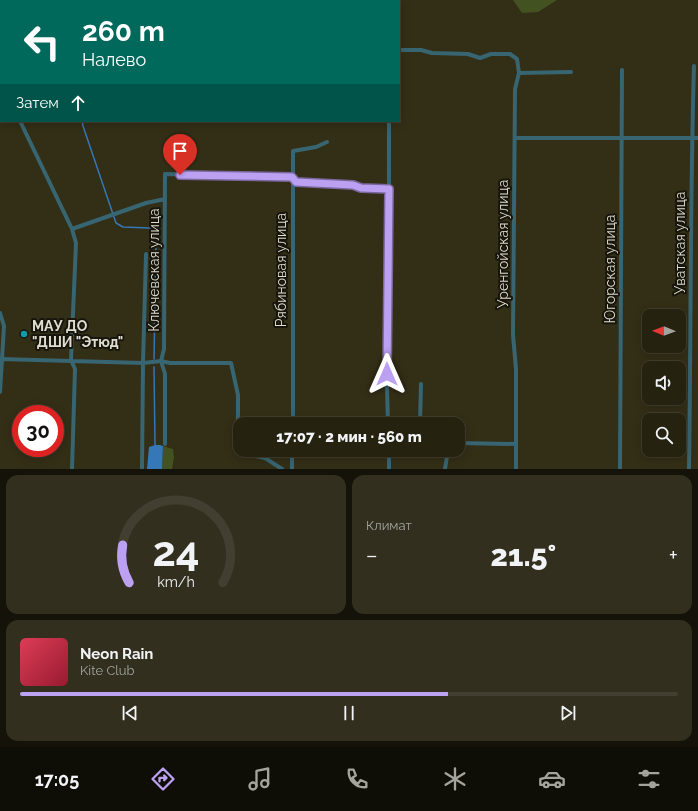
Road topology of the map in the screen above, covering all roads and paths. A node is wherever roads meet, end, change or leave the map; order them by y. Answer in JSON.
{"nodes":[{"id":1,"x":400,"y":50,"type":"edge"},
{"id":2,"x":694,"y":66,"type":"dead end"},
{"id":3,"x":622,"y":70,"type":"dead end"},
{"id":4,"x":571,"y":72,"type":"dead end"},
{"id":5,"x":519,"y":73,"type":"junction"},
{"id":6,"x":20,"y":122,"type":"edge"},
{"id":7,"x":389,"y":122,"type":"edge"},
{"id":8,"x":515,"y":138,"type":"junction"},
{"id":9,"x":621,"y":138,"type":"junction"},
{"id":10,"x":692,"y":138,"type":"junction"},
{"id":11,"x":698,"y":138,"type":"edge"},
{"id":12,"x":327,"y":142,"type":"dead end"},
{"id":13,"x":292,"y":177,"type":"junction"},
{"id":14,"x":389,"y":189,"type":"junction"},
{"id":15,"x":164,"y":198,"type":"junction"},
{"id":16,"x":72,"y":229,"type":"junction"},
{"id":17,"x":146,"y":254,"type":"dead end"},
{"id":18,"x":0,"y":313,"type":"edge"},
{"id":19,"x":1,"y":359,"type":"edge"},
{"id":20,"x":71,"y":360,"type":"junction"},
{"id":21,"x":161,"y":361,"type":"junction"},
{"id":22,"x":143,"y":363,"type":"junction"},
{"id":23,"x":420,"y":384,"type":"dead end"},
{"id":24,"x":0,"y":392,"type":"edge"},
{"id":25,"x":292,"y":417,"type":"edge"},
{"id":26,"x":388,"y":417,"type":"edge"},
{"id":27,"x":420,"y":417,"type":"edge"},
{"id":28,"x":465,"y":443,"type":"edge"},
{"id":29,"x":165,"y":444,"type":"dead end"},
{"id":30,"x":516,"y":444,"type":"junction"},
{"id":31,"x":292,"y":457,"type":"edge"},
{"id":32,"x":389,"y":457,"type":"edge"},
{"id":33,"x":447,"y":457,"type":"edge"},
{"id":34,"x":72,"y":469,"type":"edge"},
{"id":35,"x":142,"y":469,"type":"edge"},
{"id":36,"x":282,"y":469,"type":"edge"},
{"id":37,"x":292,"y":469,"type":"edge"},
{"id":38,"x":389,"y":469,"type":"edge"},
{"id":39,"x":445,"y":469,"type":"edge"},
{"id":40,"x":516,"y":469,"type":"edge"},
{"id":41,"x":620,"y":469,"type":"edge"},
{"id":42,"x":689,"y":469,"type":"edge"}],
"edges":[{"from":1,"to":5,"type":"street"},
{"from":2,"to":10,"type":"street","name":"Уватская улица"},
{"from":3,"to":9,"type":"street","name":"Югорская улица"},
{"from":4,"to":5,"type":"street"},
{"from":5,"to":8,"type":"street","name":"Уренгойская улица"},
{"from":6,"to":16,"type":"street"},
{"from":7,"to":14,"type":"street"},
{"from":8,"to":9,"type":"street"},
{"from":8,"to":30,"type":"street","name":"Уренгойская улица"},
{"from":9,"to":10,"type":"street"},
{"from":9,"to":41,"type":"street","name":"Югорская улица"},
{"from":10,"to":11,"type":"street"},
{"from":10,"to":42,"type":"street","name":"Уватская улица"},
{"from":12,"to":13,"type":"street","name":"Рябиновая улица"},
{"from":13,"to":14,"type":"street"},
{"from":13,"to":15,"type":"street","name":"Ключевская улица"},
{"from":13,"to":25,"type":"street","name":"Рябиновая улица"},
{"from":14,"to":26,"type":"street"},
{"from":15,"to":16,"type":"street"},
{"from":15,"to":21,"type":"street","name":"Ключевская улица"},
{"from":16,"to":20,"type":"street"},
{"from":17,"to":22,"type":"street","name":"Ключевская улица"},
{"from":18,"to":19,"type":"street"},
{"from":19,"to":20,"type":"street"},
{"from":19,"to":24,"type":"street"},
{"from":20,"to":22,"type":"street"},
{"from":20,"to":34,"type":"street"},
{"from":21,"to":22,"type":"street"},
{"from":21,"to":29,"type":"street","name":"Ключевская улица"},
{"from":21,"to":36,"type":"street"},
{"from":22,"to":35,"type":"street","name":"Ключевская улица"},
{"from":23,"to":27,"type":"street"},
{"from":28,"to":30,"type":"street"},
{"from":30,"to":40,"type":"street","name":"Уренгойская улица"},
{"from":31,"to":37,"type":"street"},
{"from":32,"to":38,"type":"street"},
{"from":33,"to":39,"type":"street"}]}
